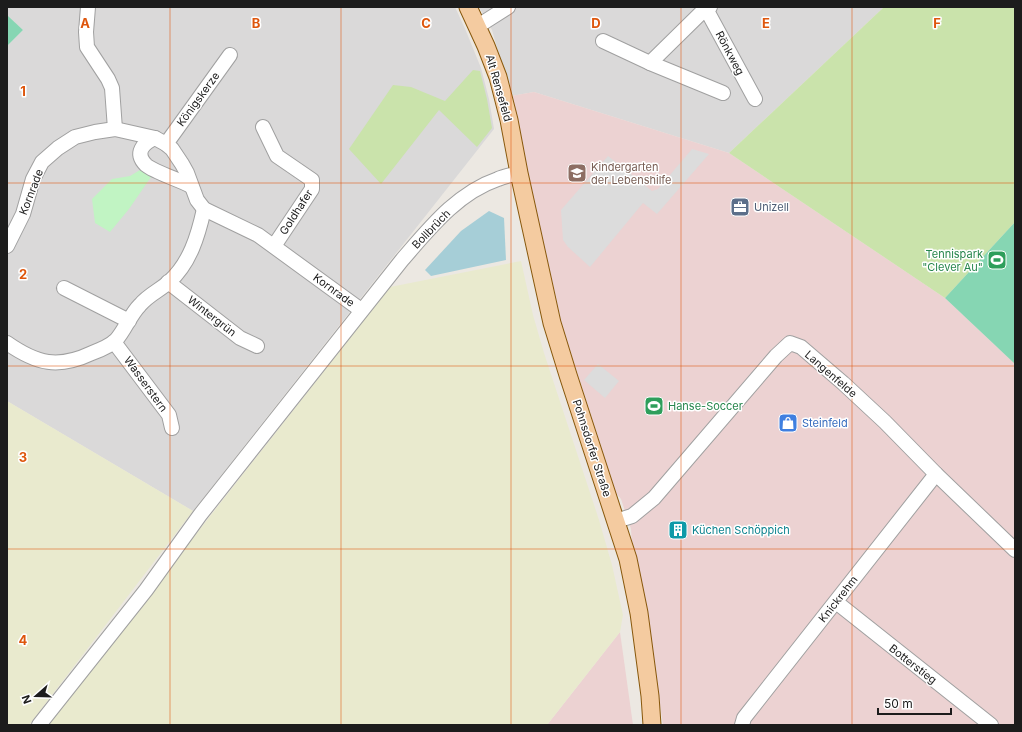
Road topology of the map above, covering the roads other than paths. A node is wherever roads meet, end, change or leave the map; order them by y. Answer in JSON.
{"nodes":[{"id":1,"x":88,"y":7,"type":"edge"},
{"id":2,"x":468,"y":7,"type":"edge"},
{"id":3,"x":508,"y":7,"type":"edge"},
{"id":4,"x":707,"y":7,"type":"edge"},
{"id":5,"x":478,"y":26,"type":"junction"},
{"id":6,"x":603,"y":41,"type":"dead end"},
{"id":7,"x":230,"y":55,"type":"dead end"},
{"id":8,"x":650,"y":63,"type":"junction"},
{"id":9,"x":723,"y":93,"type":"dead end"},
{"id":10,"x":755,"y":99,"type":"dead end"},
{"id":11,"x":263,"y":127,"type":"dead end"},
{"id":12,"x":115,"y":129,"type":"junction"},
{"id":13,"x":160,"y":141,"type":"junction"},
{"id":14,"x":519,"y":173,"type":"junction"},
{"id":15,"x":191,"y":186,"type":"junction"},
{"id":16,"x":204,"y":209,"type":"junction"},
{"id":17,"x":11,"y":229,"type":"edge"},
{"id":18,"x":7,"y":246,"type":"edge"},
{"id":19,"x":274,"y":246,"type":"junction"},
{"id":20,"x":168,"y":282,"type":"junction"},
{"id":21,"x":64,"y":288,"type":"dead end"},
{"id":22,"x":361,"y":310,"type":"junction"},
{"id":23,"x":129,"y":321,"type":"junction"},
{"id":24,"x":114,"y":342,"type":"junction"},
{"id":25,"x":7,"y":343,"type":"edge"},
{"id":26,"x":257,"y":346,"type":"dead end"},
{"id":27,"x":172,"y":428,"type":"dead end"},
{"id":28,"x":936,"y":474,"type":"junction"},
{"id":29,"x":616,"y":521,"type":"junction"},
{"id":30,"x":1015,"y":550,"type":"edge"},
{"id":31,"x":836,"y":602,"type":"junction"},
{"id":32,"x":38,"y":725,"type":"edge"},
{"id":33,"x":652,"y":725,"type":"edge"},
{"id":34,"x":742,"y":725,"type":"edge"},
{"id":35,"x":991,"y":725,"type":"edge"}],
"edges":[{"from":1,"to":12,"type":"street"},
{"from":2,"to":5,"type":"main road","name":"Alt Rensefeld"},
{"from":3,"to":5,"type":"street"},
{"from":4,"to":8,"type":"street"},
{"from":4,"to":10,"type":"street","name":"Rönkweg"},
{"from":5,"to":14,"type":"main road","name":"Alt Rensefeld"},
{"from":6,"to":8,"type":"street"},
{"from":7,"to":13,"type":"street","name":"Königskerze"},
{"from":8,"to":9,"type":"street"},
{"from":11,"to":19,"type":"street","name":"Goldhafer"},
{"from":12,"to":13,"type":"street","name":"Kornrade"},
{"from":12,"to":17,"type":"street","name":"Kornrade"},
{"from":13,"to":15,"type":"street"},
{"from":13,"to":15,"type":"street"},
{"from":14,"to":22,"type":"street","name":"Bollbrüch"},
{"from":14,"to":29,"type":"main road","name":"Pohnsdorfer Straße"},
{"from":15,"to":16,"type":"street"},
{"from":16,"to":19,"type":"street","name":"Kornrade"},
{"from":16,"to":20,"type":"street"},
{"from":17,"to":18,"type":"street","name":"Kornrade"},
{"from":19,"to":22,"type":"street","name":"Kornrade"},
{"from":20,"to":23,"type":"street"},
{"from":20,"to":26,"type":"street","name":"Wintergrün"},
{"from":21,"to":23,"type":"street"},
{"from":22,"to":32,"type":"street","name":"Bollbrüch"},
{"from":23,"to":24,"type":"street"},
{"from":24,"to":25,"type":"street"},
{"from":24,"to":27,"type":"street","name":"Wasserstern"},
{"from":28,"to":29,"type":"street","name":"Langenfelde"},
{"from":28,"to":30,"type":"street","name":"Langenfelde"},
{"from":28,"to":31,"type":"street","name":"Knickrehm"},
{"from":29,"to":33,"type":"main road","name":"Pohnsdorfer Straße"},
{"from":31,"to":34,"type":"street","name":"Knickrehm"},
{"from":31,"to":35,"type":"street","name":"Botterstieg"}]}
